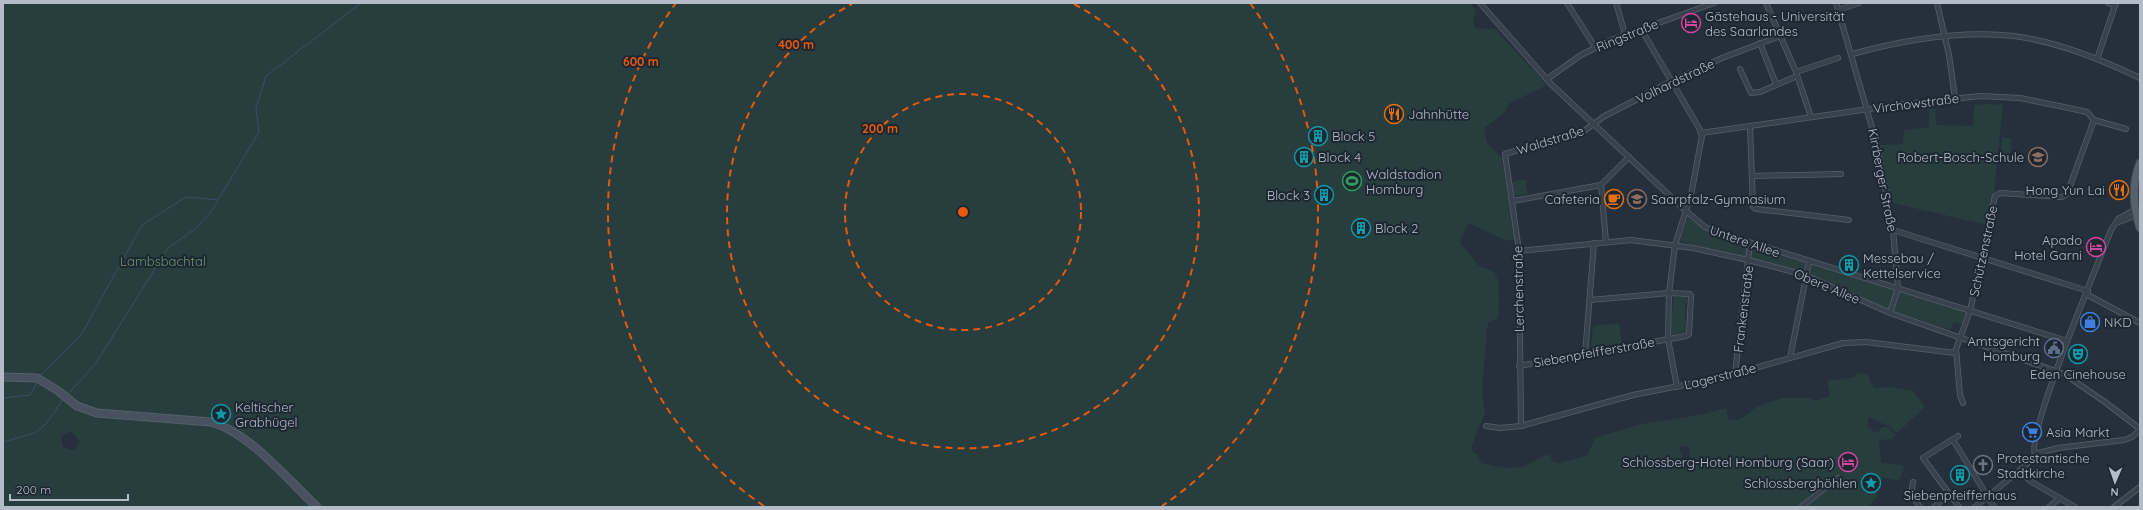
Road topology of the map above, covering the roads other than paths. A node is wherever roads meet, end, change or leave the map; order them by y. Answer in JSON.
{"nodes":[{"id":1,"x":1480,"y":3,"type":"edge"},
{"id":2,"x":1567,"y":3,"type":"edge"},
{"id":3,"x":1616,"y":3,"type":"edge"},
{"id":4,"x":1712,"y":3,"type":"edge"},
{"id":5,"x":1766,"y":3,"type":"edge"},
{"id":6,"x":1836,"y":3,"type":"edge"},
{"id":7,"x":1859,"y":3,"type":"edge"},
{"id":8,"x":1937,"y":3,"type":"edge"},
{"id":9,"x":2108,"y":3,"type":"edge"},
{"id":10,"x":2116,"y":4,"type":"edge"},
{"id":11,"x":1838,"y":10,"type":"junction"},
{"id":12,"x":1641,"y":29,"type":"junction"},
{"id":13,"x":1625,"y":34,"type":"junction"},
{"id":14,"x":1780,"y":36,"type":"junction"},
{"id":15,"x":1945,"y":37,"type":"junction"},
{"id":16,"x":1760,"y":43,"type":"junction"},
{"id":17,"x":1595,"y":47,"type":"junction"},
{"id":18,"x":1852,"y":54,"type":"junction"},
{"id":19,"x":1838,"y":58,"type":"dead end"},
{"id":20,"x":2097,"y":59,"type":"junction"},
{"id":21,"x":1740,"y":69,"type":"dead end"},
{"id":22,"x":1797,"y":74,"type":"junction"},
{"id":23,"x":2140,"y":78,"type":"edge"},
{"id":24,"x":1547,"y":79,"type":"junction"},
{"id":25,"x":1672,"y":81,"type":"junction"},
{"id":26,"x":1776,"y":84,"type":"junction"},
{"id":27,"x":1954,"y":98,"type":"junction"},
{"id":28,"x":1867,"y":109,"type":"junction"},
{"id":29,"x":1811,"y":117,"type":"junction"},
{"id":30,"x":2094,"y":120,"type":"junction"},
{"id":31,"x":1594,"y":124,"type":"junction"},
{"id":32,"x":1750,"y":126,"type":"junction"},
{"id":33,"x":2126,"y":129,"type":"dead end"},
{"id":34,"x":1702,"y":133,"type":"junction"},
{"id":35,"x":1505,"y":154,"type":"joint"},
{"id":36,"x":1629,"y":157,"type":"junction"},
{"id":37,"x":2140,"y":163,"type":"edge"},
{"id":38,"x":1841,"y":174,"type":"dead end"},
{"id":39,"x":1752,"y":176,"type":"junction"},
{"id":40,"x":1601,"y":185,"type":"junction"},
{"id":41,"x":1513,"y":201,"type":"junction"},
{"id":42,"x":2137,"y":208,"type":"edge"},
{"id":43,"x":1686,"y":211,"type":"junction"},
{"id":44,"x":2138,"y":215,"type":"edge"},
{"id":45,"x":1849,"y":220,"type":"dead end"},
{"id":46,"x":2116,"y":223,"type":"junction"},
{"id":47,"x":2140,"y":228,"type":"edge"},
{"id":48,"x":1894,"y":230,"type":"junction"},
{"id":49,"x":1606,"y":242,"type":"junction"},
{"id":50,"x":1594,"y":243,"type":"junction"},
{"id":51,"x":1750,"y":243,"type":"junction"},
{"id":52,"x":1675,"y":245,"type":"junction"},
{"id":53,"x":1519,"y":251,"type":"junction"},
{"id":54,"x":1982,"y":258,"type":"junction"},
{"id":55,"x":1748,"y":260,"type":"junction"},
{"id":56,"x":1809,"y":262,"type":"junction"},
{"id":57,"x":1805,"y":275,"type":"junction"},
{"id":58,"x":1898,"y":288,"type":"junction"},
{"id":59,"x":1669,"y":293,"type":"junction"},
{"id":60,"x":2087,"y":293,"type":"junction"},
{"id":61,"x":1590,"y":300,"type":"junction"},
{"id":62,"x":1970,"y":311,"type":"junction"},
{"id":63,"x":1890,"y":313,"type":"junction"},
{"id":64,"x":2140,"y":323,"type":"edge"},
{"id":65,"x":1960,"y":338,"type":"junction"},
{"id":66,"x":1668,"y":339,"type":"junction"},
{"id":67,"x":2067,"y":341,"type":"junction"},
{"id":68,"x":1955,"y":353,"type":"junction"},
{"id":69,"x":1585,"y":355,"type":"junction"},
{"id":70,"x":1790,"y":358,"type":"junction"},
{"id":71,"x":1519,"y":366,"type":"junction"},
{"id":72,"x":2056,"y":371,"type":"junction"},
{"id":73,"x":1735,"y":374,"type":"junction"},
{"id":74,"x":3,"y":377,"type":"edge"},
{"id":75,"x":1677,"y":387,"type":"junction"},
{"id":76,"x":1963,"y":403,"type":"dead end"},
{"id":77,"x":1486,"y":426,"type":"dead end"},
{"id":78,"x":1521,"y":426,"type":"junction"},
{"id":79,"x":2140,"y":430,"type":"edge"},
{"id":80,"x":1958,"y":436,"type":"dead end"},
{"id":81,"x":1953,"y":440,"type":"junction"},
{"id":82,"x":2036,"y":454,"type":"junction"},
{"id":83,"x":2020,"y":470,"type":"junction"},
{"id":84,"x":1838,"y":478,"type":"dead end"},
{"id":85,"x":1913,"y":482,"type":"dead end"},
{"id":86,"x":2140,"y":487,"type":"edge"},
{"id":87,"x":1950,"y":494,"type":"junction"},
{"id":88,"x":1988,"y":497,"type":"junction"},
{"id":89,"x":2060,"y":498,"type":"junction"},
{"id":90,"x":317,"y":507,"type":"edge"},
{"id":91,"x":1801,"y":507,"type":"edge"},
{"id":92,"x":1920,"y":507,"type":"edge"},
{"id":93,"x":1934,"y":507,"type":"edge"},
{"id":94,"x":1959,"y":507,"type":"edge"},
{"id":95,"x":1975,"y":507,"type":"edge"},
{"id":96,"x":1994,"y":507,"type":"edge"},
{"id":97,"x":2049,"y":507,"type":"edge"},
{"id":98,"x":2075,"y":507,"type":"edge"},
{"id":99,"x":2114,"y":507,"type":"edge"}],
"edges":[{"from":1,"to":24,"type":"street","name":"Untere Allee"},
{"from":2,"to":17,"type":"street"},
{"from":3,"to":13,"type":"street"},
{"from":4,"to":12,"type":"street","name":"Ringstraße"},
{"from":5,"to":14,"type":"street"},
{"from":6,"to":11,"type":"street","name":"Kirrberger Straße"},
{"from":7,"to":11,"type":"street"},
{"from":8,"to":15,"type":"street"},
{"from":9,"to":10,"type":"street"},
{"from":10,"to":20,"type":"street"},
{"from":11,"to":18,"type":"street","name":"Kirrberger Straße"},
{"from":12,"to":13,"type":"street","name":"Ringstraße"},
{"from":12,"to":25,"type":"street"},
{"from":13,"to":17,"type":"street","name":"Ringstraße"},
{"from":14,"to":16,"type":"street","name":"Volhardstraße"},
{"from":14,"to":22,"type":"street"},
{"from":15,"to":18,"type":"street"},
{"from":15,"to":20,"type":"street"},
{"from":15,"to":27,"type":"street"},
{"from":16,"to":25,"type":"street","name":"Volhardstraße"},
{"from":16,"to":26,"type":"street"},
{"from":17,"to":24,"type":"street","name":"Ringstraße"},
{"from":18,"to":28,"type":"street","name":"Kirrberger Straße"},
{"from":19,"to":22,"type":"street"},
{"from":20,"to":23,"type":"street"},
{"from":21,"to":26,"type":"street"},
{"from":22,"to":26,"type":"street"},
{"from":22,"to":29,"type":"street"},
{"from":24,"to":31,"type":"street","name":"Untere Allee"},
{"from":25,"to":31,"type":"street","name":"Volhardstraße"},
{"from":25,"to":34,"type":"street"},
{"from":27,"to":28,"type":"street","name":"Virchowstraße"},
{"from":27,"to":30,"type":"street","name":"Virchowstraße"},
{"from":28,"to":29,"type":"street","name":"Virchowstraße"},
{"from":28,"to":48,"type":"street","name":"Kirrberger Straße"},
{"from":29,"to":32,"type":"street","name":"Virchowstraße"},
{"from":30,"to":33,"type":"street","name":"Virchowstraße"},
{"from":30,"to":54,"type":"street","name":"Schützenstraße"},
{"from":31,"to":35,"type":"street","name":"Waldstraße"},
{"from":31,"to":36,"type":"street","name":"Untere Allee"},
{"from":32,"to":34,"type":"street","name":"Virchowstraße"},
{"from":32,"to":39,"type":"street"},
{"from":34,"to":43,"type":"street"},
{"from":35,"to":41,"type":"street","name":"Lerchenstraße"},
{"from":36,"to":40,"type":"street"},
{"from":36,"to":43,"type":"street","name":"Untere Allee"},
{"from":37,"to":42,"type":"main road"},
{"from":38,"to":39,"type":"street"},
{"from":39,"to":45,"type":"street"},
{"from":40,"to":41,"type":"street"},
{"from":40,"to":49,"type":"street"},
{"from":41,"to":53,"type":"street","name":"Lerchenstraße"},
{"from":42,"to":44,"type":"main road"},
{"from":42,"to":46,"type":"street"},
{"from":43,"to":51,"type":"street","name":"Untere Allee"},
{"from":43,"to":52,"type":"street"},
{"from":44,"to":46,"type":"street"},
{"from":44,"to":47,"type":"main road"},
{"from":46,"to":60,"type":"street"},
{"from":48,"to":54,"type":"street"},
{"from":48,"to":58,"type":"street","name":"Kirrberger Straße"},
{"from":49,"to":50,"type":"street","name":"Obere Allee"},
{"from":49,"to":52,"type":"street","name":"Obere Allee"},
{"from":50,"to":53,"type":"street","name":"Obere Allee"},
{"from":50,"to":61,"type":"street"},
{"from":51,"to":55,"type":"street","name":"Frankenstraße"},
{"from":51,"to":56,"type":"street","name":"Untere Allee"},
{"from":52,"to":55,"type":"street","name":"Obere Allee"},
{"from":52,"to":59,"type":"street"},
{"from":53,"to":71,"type":"street","name":"Lerchenstraße"},
{"from":54,"to":60,"type":"street"},
{"from":54,"to":62,"type":"street","name":"Schützenstraße"},
{"from":55,"to":57,"type":"street","name":"Obere Allee"},
{"from":55,"to":73,"type":"street","name":"Frankenstraße"},
{"from":56,"to":57,"type":"street"},
{"from":56,"to":58,"type":"street","name":"Untere Allee"},
{"from":57,"to":63,"type":"street","name":"Obere Allee"},
{"from":57,"to":70,"type":"street"},
{"from":58,"to":62,"type":"street","name":"Untere Allee"},
{"from":58,"to":63,"type":"street","name":"Kirrberger Straße"},
{"from":59,"to":61,"type":"street"},
{"from":59,"to":66,"type":"street"},
{"from":59,"to":66,"type":"street","name":"Siebenpfeifferstraße"},
{"from":60,"to":64,"type":"street"},
{"from":60,"to":67,"type":"street"},
{"from":61,"to":69,"type":"street"},
{"from":62,"to":65,"type":"street","name":"Schützenstraße"},
{"from":62,"to":67,"type":"street","name":"Untere Allee"},
{"from":63,"to":65,"type":"street","name":"Obere Allee"},
{"from":65,"to":68,"type":"street","name":"Schützenstraße"},
{"from":65,"to":72,"type":"street","name":"Obere Allee"},
{"from":66,"to":69,"type":"street","name":"Siebenpfeifferstraße"},
{"from":66,"to":75,"type":"street"},
{"from":67,"to":72,"type":"street"},
{"from":68,"to":70,"type":"street","name":"Lagerstraße"},
{"from":68,"to":76,"type":"street"},
{"from":69,"to":71,"type":"street","name":"Siebenpfeifferstraße"},
{"from":70,"to":73,"type":"street","name":"Lagerstraße"},
{"from":71,"to":78,"type":"street","name":"Lerchenstraße"},
{"from":72,"to":79,"type":"street","name":"Obere Allee"},
{"from":72,"to":82,"type":"street"},
{"from":73,"to":75,"type":"street","name":"Lagerstraße"},
{"from":74,"to":90,"type":"main road"},
{"from":75,"to":78,"type":"street","name":"Lagerstraße"},
{"from":77,"to":78,"type":"street","name":"Lagerstraße"},
{"from":79,"to":82,"type":"street"},
{"from":80,"to":81,"type":"street"},
{"from":81,"to":87,"type":"street"},
{"from":81,"to":88,"type":"street"},
{"from":82,"to":83,"type":"street"},
{"from":83,"to":88,"type":"street"},
{"from":83,"to":89,"type":"street"},
{"from":84,"to":91,"type":"street"},
{"from":85,"to":92,"type":"street"},
{"from":86,"to":99,"type":"street"},
{"from":87,"to":93,"type":"street"},
{"from":87,"to":94,"type":"street"},
{"from":88,"to":95,"type":"street"},
{"from":88,"to":96,"type":"street"},
{"from":89,"to":97,"type":"street"},
{"from":89,"to":98,"type":"street"}]}
